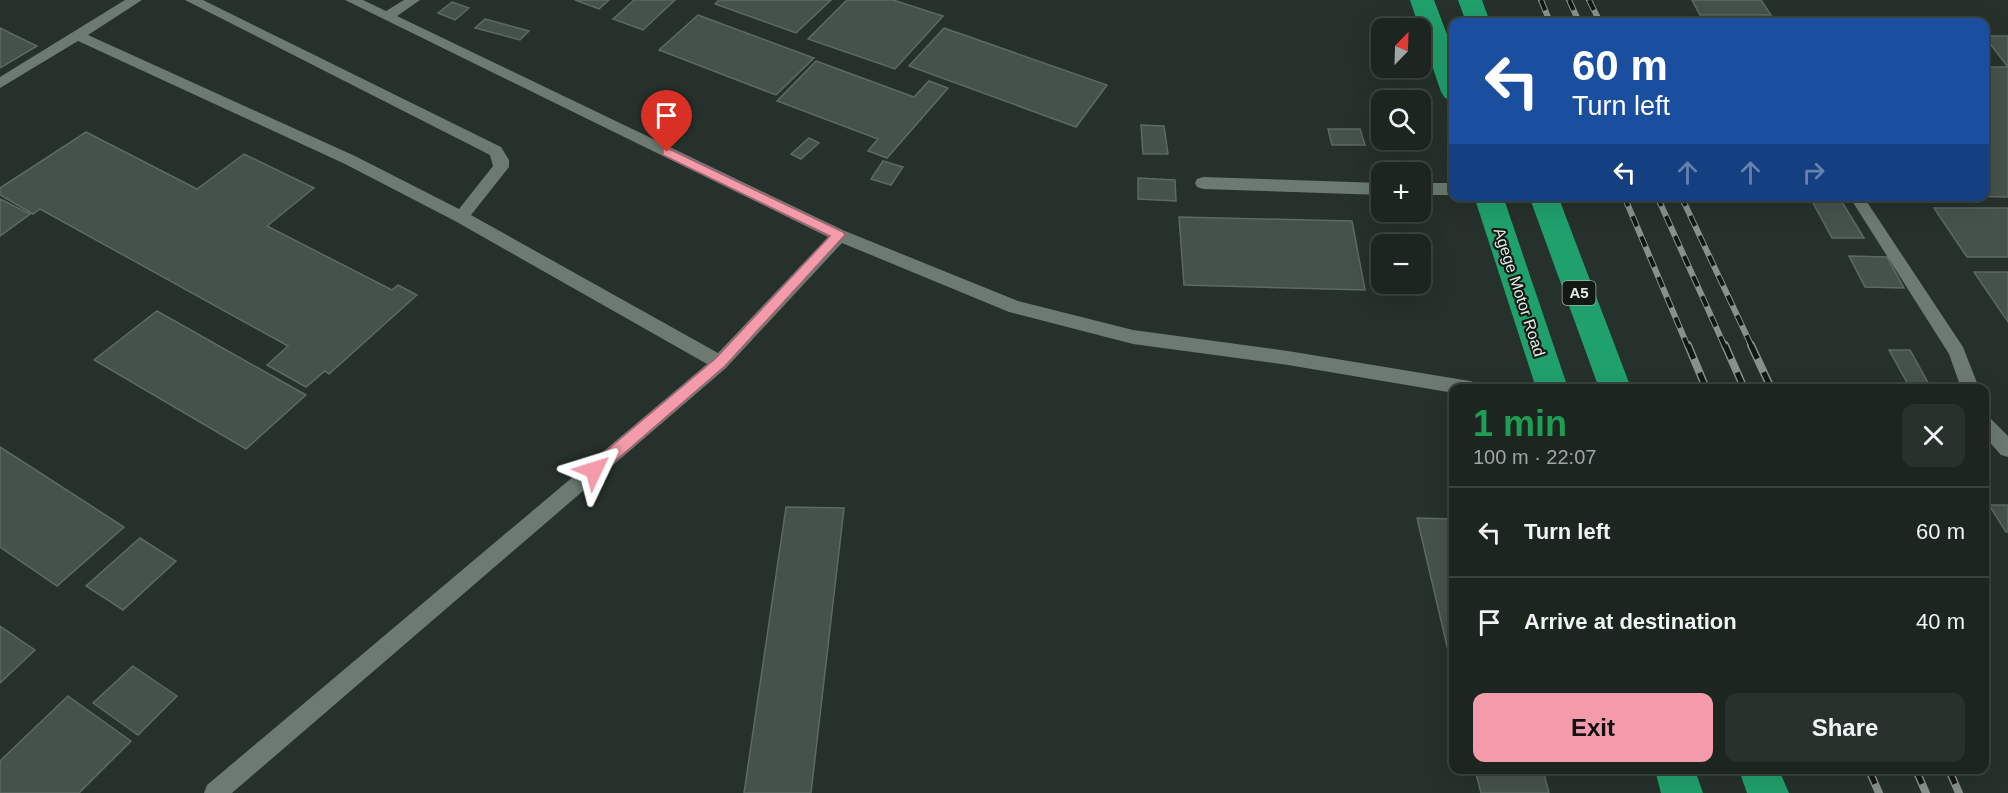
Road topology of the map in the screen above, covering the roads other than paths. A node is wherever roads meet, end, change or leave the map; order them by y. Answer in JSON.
{"nodes":[{"id":1,"x":135,"y":0,"type":"edge"},
{"id":2,"x":192,"y":0,"type":"edge"},
{"id":3,"x":352,"y":0,"type":"edge"},
{"id":4,"x":413,"y":0,"type":"edge"},
{"id":5,"x":1422,"y":0,"type":"edge"},
{"id":6,"x":1470,"y":0,"type":"edge"},
{"id":7,"x":387,"y":17,"type":"junction"},
{"id":8,"x":1477,"y":18,"type":"edge"},
{"id":9,"x":76,"y":36,"type":"junction"},
{"id":10,"x":1449,"y":78,"type":"edge"},
{"id":11,"x":0,"y":83,"type":"edge"},
{"id":12,"x":1203,"y":183,"type":"dead end"},
{"id":13,"x":1371,"y":189,"type":"edge"},
{"id":14,"x":1431,"y":189,"type":"edge"},
{"id":15,"x":1449,"y":189,"type":"edge"},
{"id":16,"x":1490,"y":201,"type":"edge"},
{"id":17,"x":1545,"y":201,"type":"edge"},
{"id":18,"x":1858,"y":201,"type":"edge"},
{"id":19,"x":460,"y":217,"type":"junction"},
{"id":20,"x":839,"y":235,"type":"junction"},
{"id":21,"x":720,"y":363,"type":"junction"},
{"id":22,"x":1551,"y":384,"type":"edge"},
{"id":23,"x":1614,"y":384,"type":"edge"},
{"id":24,"x":1969,"y":384,"type":"edge"},
{"id":25,"x":1449,"y":385,"type":"edge"},
{"id":26,"x":1989,"y":428,"type":"edge"},
{"id":27,"x":2008,"y":449,"type":"edge"},
{"id":28,"x":1676,"y":774,"type":"edge"},
{"id":29,"x":1761,"y":774,"type":"edge"},
{"id":30,"x":215,"y":793,"type":"edge"},
{"id":31,"x":1682,"y":793,"type":"edge"},
{"id":32,"x":1768,"y":793,"type":"edge"}],
"edges":[{"from":1,"to":9,"type":"lane"},
{"from":2,"to":19,"type":"lane"},
{"from":3,"to":7,"type":"lane"},
{"from":4,"to":7,"type":"lane"},
{"from":5,"to":10,"type":"highway"},
{"from":6,"to":8,"type":"highway"},
{"from":7,"to":20,"type":"lane"},
{"from":9,"to":11,"type":"lane"},
{"from":9,"to":19,"type":"lane"},
{"from":12,"to":13,"type":"lane"},
{"from":14,"to":15,"type":"lane"},
{"from":16,"to":22,"type":"highway","name":"Agege Motor Road"},
{"from":17,"to":23,"type":"highway","number":"A5"},
{"from":18,"to":24,"type":"lane"},
{"from":19,"to":21,"type":"lane"},
{"from":20,"to":21,"type":"lane"},
{"from":20,"to":25,"type":"lane"},
{"from":21,"to":30,"type":"lane"},
{"from":26,"to":27,"type":"lane"},
{"from":28,"to":31,"type":"highway"},
{"from":29,"to":32,"type":"highway"}]}
